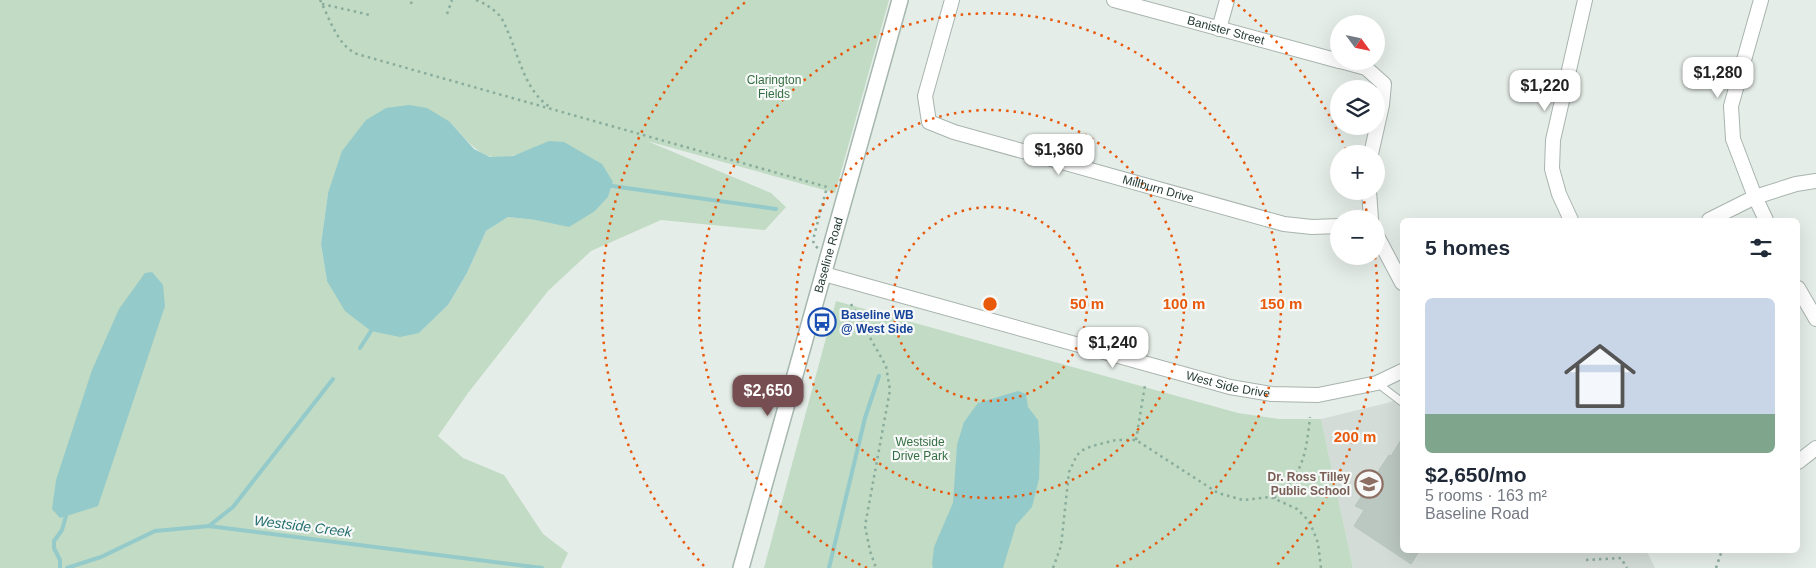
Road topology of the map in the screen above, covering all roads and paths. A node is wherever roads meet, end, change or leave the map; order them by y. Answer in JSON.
{"nodes":[{"id":1,"x":412,"y":0,"type":"edge"},
{"id":2,"x":452,"y":0,"type":"edge"},
{"id":3,"x":476,"y":0,"type":"edge"},
{"id":4,"x":900,"y":0,"type":"edge"},
{"id":5,"x":952,"y":0,"type":"edge"},
{"id":6,"x":1114,"y":0,"type":"edge"},
{"id":7,"x":1227,"y":0,"type":"edge"},
{"id":8,"x":1585,"y":0,"type":"edge"},
{"id":9,"x":1761,"y":0,"type":"edge"},
{"id":10,"x":321,"y":2,"type":"edge"},
{"id":11,"x":411,"y":4,"type":"dead end"},
{"id":12,"x":448,"y":14,"type":"dead end"},
{"id":13,"x":370,"y":15,"type":"dead end"},
{"id":14,"x":1219,"y":29,"type":"junction"},
{"id":15,"x":1330,"y":58,"type":"edge"},
{"id":16,"x":1368,"y":70,"type":"edge"},
{"id":17,"x":558,"y":111,"type":"junction"},
{"id":18,"x":1373,"y":145,"type":"edge"},
{"id":19,"x":1816,"y":181,"type":"edge"},
{"id":20,"x":1755,"y":196,"type":"junction"},
{"id":21,"x":1570,"y":218,"type":"edge"},
{"id":22,"x":1713,"y":218,"type":"edge"},
{"id":23,"x":1765,"y":218,"type":"edge"},
{"id":24,"x":1330,"y":226,"type":"edge"},
{"id":25,"x":820,"y":249,"type":"dead end"},
{"id":26,"x":1385,"y":251,"type":"edge"},
{"id":27,"x":824,"y":274,"type":"junction"},
{"id":28,"x":1400,"y":279,"type":"edge"},
{"id":29,"x":1800,"y":291,"type":"edge"},
{"id":30,"x":851,"y":304,"type":"dead end"},
{"id":31,"x":1816,"y":319,"type":"edge"},
{"id":32,"x":1400,"y":372,"type":"edge"},
{"id":33,"x":1377,"y":383,"type":"junction"},
{"id":34,"x":1145,"y":385,"type":"dead end"},
{"id":35,"x":1400,"y":400,"type":"edge"},
{"id":36,"x":1310,"y":417,"type":"dead end"},
{"id":37,"x":1136,"y":440,"type":"junction"},
{"id":38,"x":1816,"y":448,"type":"edge"},
{"id":39,"x":1800,"y":460,"type":"edge"},
{"id":40,"x":1274,"y":498,"type":"junction"},
{"id":41,"x":1721,"y":553,"type":"edge"},
{"id":42,"x":1586,"y":560,"type":"dead end"},
{"id":43,"x":741,"y":568,"type":"edge"},
{"id":44,"x":876,"y":568,"type":"edge"},
{"id":45,"x":1053,"y":568,"type":"edge"},
{"id":46,"x":1321,"y":568,"type":"edge"},
{"id":47,"x":1627,"y":568,"type":"edge"},
{"id":48,"x":1716,"y":568,"type":"edge"}],
"edges":[{"from":1,"to":11,"type":"path"},
{"from":2,"to":12,"type":"path"},
{"from":3,"to":17,"type":"path"},
{"from":4,"to":27,"type":"street","name":"Baseline Road"},
{"from":5,"to":24,"type":"street","name":"Millburn Drive"},
{"from":6,"to":14,"type":"street","name":"Banister Street"},
{"from":7,"to":14,"type":"street"},
{"from":8,"to":21,"type":"street"},
{"from":9,"to":20,"type":"street"},
{"from":10,"to":13,"type":"path"},
{"from":10,"to":17,"type":"path"},
{"from":14,"to":15,"type":"street","name":"Banister Street"},
{"from":16,"to":18,"type":"street","name":"Banister Street"},
{"from":17,"to":25,"type":"path"},
{"from":19,"to":20,"type":"street"},
{"from":20,"to":22,"type":"street"},
{"from":20,"to":23,"type":"street"},
{"from":26,"to":28,"type":"street"},
{"from":27,"to":33,"type":"street","name":"West Side Drive"},
{"from":27,"to":43,"type":"street","name":"Baseline Road"},
{"from":29,"to":31,"type":"street"},
{"from":30,"to":44,"type":"path"},
{"from":32,"to":33,"type":"street","name":"West Side Drive"},
{"from":33,"to":35,"type":"lane"},
{"from":34,"to":37,"type":"path"},
{"from":36,"to":40,"type":"path"},
{"from":37,"to":40,"type":"path"},
{"from":37,"to":45,"type":"path"},
{"from":38,"to":39,"type":"street"},
{"from":40,"to":46,"type":"path"},
{"from":41,"to":48,"type":"path"},
{"from":42,"to":47,"type":"path"}]}
